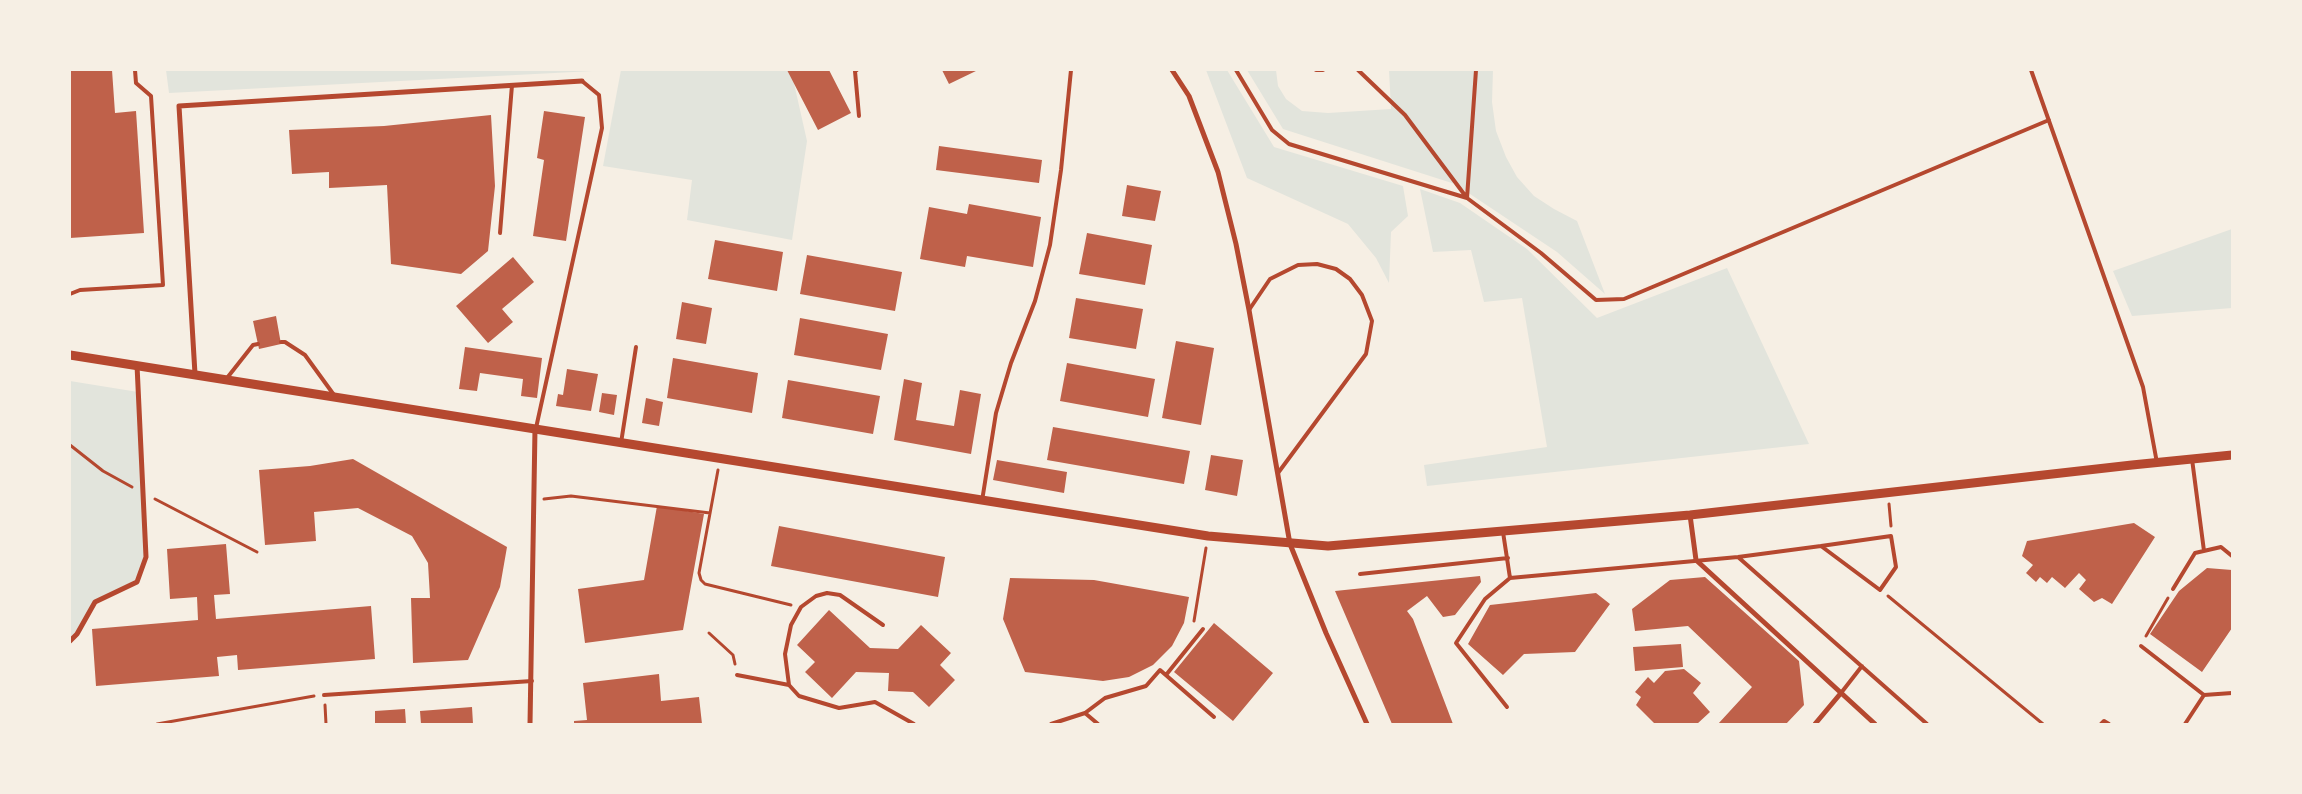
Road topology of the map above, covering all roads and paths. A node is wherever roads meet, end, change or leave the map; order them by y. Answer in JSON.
{"nodes":[{"id":1,"x":135,"y":70,"type":"edge"},
{"id":2,"x":857,"y":70,"type":"edge"},
{"id":3,"x":1071,"y":70,"type":"edge"},
{"id":4,"x":1172,"y":70,"type":"edge"},
{"id":5,"x":1236,"y":70,"type":"edge"},
{"id":6,"x":1316,"y":70,"type":"edge"},
{"id":7,"x":1323,"y":70,"type":"edge"},
{"id":8,"x":1358,"y":70,"type":"edge"},
{"id":9,"x":1476,"y":70,"type":"edge"},
{"id":10,"x":2031,"y":70,"type":"edge"},
{"id":11,"x":582,"y":81,"type":"joint"},
{"id":12,"x":512,"y":85,"type":"junction"},
{"id":13,"x":859,"y":116,"type":"dead end"},
{"id":14,"x":2049,"y":120,"type":"junction"},
{"id":15,"x":1467,"y":198,"type":"junction"},
{"id":16,"x":500,"y":233,"type":"dead end"},
{"id":17,"x":70,"y":294,"type":"edge"},
{"id":18,"x":1249,"y":310,"type":"junction"},
{"id":19,"x":281,"y":342,"type":"dead end"},
{"id":20,"x":258,"y":344,"type":"dead end"},
{"id":21,"x":636,"y":348,"type":"dead end"},
{"id":22,"x":70,"y":355,"type":"edge"},
{"id":23,"x":137,"y":365,"type":"junction"},
{"id":24,"x":195,"y":374,"type":"junction"},
{"id":25,"x":226,"y":380,"type":"junction"},
{"id":26,"x":336,"y":399,"type":"junction"},
{"id":27,"x":535,"y":429,"type":"junction"},
{"id":28,"x":621,"y":443,"type":"junction"},
{"id":29,"x":70,"y":445,"type":"edge"},
{"id":30,"x":2232,"y":456,"type":"edge"},
{"id":31,"x":720,"y":459,"type":"junction"},
{"id":32,"x":2192,"y":459,"type":"junction"},
{"id":33,"x":2157,"y":463,"type":"junction"},
{"id":34,"x":1278,"y":473,"type":"junction"},
{"id":35,"x":143,"y":493,"type":"junction"},
{"id":36,"x":1888,"y":493,"type":"junction"},
{"id":37,"x":534,"y":500,"type":"junction"},
{"id":38,"x":982,"y":500,"type":"junction"},
{"id":39,"x":710,"y":513,"type":"junction"},
{"id":40,"x":1690,"y":515,"type":"junction"},
{"id":41,"x":1503,"y":532,"type":"junction"},
{"id":42,"x":1208,"y":536,"type":"junction"},
{"id":43,"x":1891,"y":536,"type":"junction"},
{"id":44,"x":1290,"y":544,"type":"junction"},
{"id":45,"x":1821,"y":546,"type":"junction"},
{"id":46,"x":2204,"y":551,"type":"junction"},
{"id":47,"x":257,"y":552,"type":"dead end"},
{"id":48,"x":2232,"y":556,"type":"edge"},
{"id":49,"x":1738,"y":557,"type":"junction"},
{"id":50,"x":1508,"y":558,"type":"junction"},
{"id":51,"x":1696,"y":560,"type":"junction"},
{"id":52,"x":1360,"y":574,"type":"dead end"},
{"id":53,"x":1510,"y":578,"type":"junction"},
{"id":54,"x":2173,"y":589,"type":"joint"},
{"id":55,"x":1880,"y":590,"type":"junction"},
{"id":56,"x":801,"y":607,"type":"junction"},
{"id":57,"x":1194,"y":625,"type":"dead end"},
{"id":58,"x":883,"y":626,"type":"dead end"},
{"id":59,"x":1203,"y":629,"type":"dead end"},
{"id":60,"x":709,"y":633,"type":"dead end"},
{"id":61,"x":70,"y":641,"type":"edge"},
{"id":62,"x":2141,"y":646,"type":"joint"},
{"id":63,"x":1862,"y":666,"type":"junction"},
{"id":64,"x":737,"y":675,"type":"joint"},
{"id":65,"x":1166,"y":675,"type":"junction"},
{"id":66,"x":532,"y":681,"type":"junction"},
{"id":67,"x":789,"y":685,"type":"junction"},
{"id":68,"x":2232,"y":692,"type":"edge"},
{"id":69,"x":1841,"y":693,"type":"junction"},
{"id":70,"x":324,"y":695,"type":"junction"},
{"id":71,"x":2204,"y":695,"type":"junction"},
{"id":72,"x":1507,"y":707,"type":"dead end"},
{"id":73,"x":1085,"y":712,"type":"junction"},
{"id":74,"x":1214,"y":717,"type":"dead end"},
{"id":75,"x":157,"y":724,"type":"edge"},
{"id":76,"x":326,"y":724,"type":"edge"},
{"id":77,"x":530,"y":724,"type":"edge"},
{"id":78,"x":914,"y":724,"type":"edge"},
{"id":79,"x":1051,"y":724,"type":"edge"},
{"id":80,"x":1098,"y":724,"type":"edge"},
{"id":81,"x":1367,"y":724,"type":"edge"},
{"id":82,"x":1815,"y":724,"type":"edge"},
{"id":83,"x":1875,"y":724,"type":"edge"},
{"id":84,"x":1928,"y":724,"type":"edge"},
{"id":85,"x":2043,"y":724,"type":"edge"},
{"id":86,"x":2102,"y":724,"type":"edge"},
{"id":87,"x":2109,"y":724,"type":"edge"},
{"id":88,"x":2185,"y":724,"type":"edge"}],
"edges":[{"from":1,"to":17,"type":"lane"},
{"from":2,"to":13,"type":"lane"},
{"from":3,"to":38,"type":"lane"},
{"from":4,"to":18,"type":"street"},
{"from":5,"to":15,"type":"lane"},
{"from":6,"to":7,"type":"lane"},
{"from":8,"to":15,"type":"lane"},
{"from":9,"to":15,"type":"lane"},
{"from":10,"to":14,"type":"lane"},
{"from":11,"to":12,"type":"street"},
{"from":11,"to":27,"type":"lane"},
{"from":12,"to":16,"type":"lane"},
{"from":12,"to":24,"type":"street"},
{"from":14,"to":15,"type":"lane"},
{"from":14,"to":33,"type":"lane"},
{"from":18,"to":34,"type":"street"},
{"from":18,"to":34,"type":"lane"},
{"from":19,"to":26,"type":"lane"},
{"from":20,"to":25,"type":"lane"},
{"from":21,"to":28,"type":"lane"},
{"from":22,"to":23,"type":"street"},
{"from":23,"to":24,"type":"street"},
{"from":23,"to":35,"type":"street"},
{"from":24,"to":25,"type":"street"},
{"from":25,"to":26,"type":"street"},
{"from":26,"to":27,"type":"street"},
{"from":27,"to":28,"type":"street"},
{"from":27,"to":37,"type":"street"},
{"from":28,"to":31,"type":"street"},
{"from":29,"to":35,"type":"path"},
{"from":30,"to":32,"type":"street"},
{"from":31,"to":38,"type":"street"},
{"from":31,"to":39,"type":"path"},
{"from":32,"to":33,"type":"street"},
{"from":32,"to":46,"type":"lane"},
{"from":33,"to":36,"type":"street"},
{"from":34,"to":44,"type":"street"},
{"from":35,"to":47,"type":"path"},
{"from":35,"to":61,"type":"street"},
{"from":36,"to":40,"type":"street"},
{"from":36,"to":43,"type":"path"},
{"from":37,"to":39,"type":"path"},
{"from":37,"to":66,"type":"street"},
{"from":38,"to":42,"type":"street"},
{"from":39,"to":56,"type":"path"},
{"from":40,"to":41,"type":"street"},
{"from":40,"to":51,"type":"street"},
{"from":41,"to":44,"type":"street"},
{"from":41,"to":50,"type":"lane"},
{"from":42,"to":44,"type":"street"},
{"from":42,"to":57,"type":"path"},
{"from":43,"to":45,"type":"lane"},
{"from":43,"to":55,"type":"lane"},
{"from":44,"to":81,"type":"street"},
{"from":45,"to":49,"type":"lane"},
{"from":45,"to":55,"type":"lane"},
{"from":46,"to":48,"type":"lane"},
{"from":46,"to":54,"type":"lane"},
{"from":49,"to":51,"type":"lane"},
{"from":49,"to":63,"type":"lane"},
{"from":50,"to":52,"type":"lane"},
{"from":50,"to":53,"type":"lane"},
{"from":51,"to":53,"type":"lane"},
{"from":51,"to":69,"type":"street"},
{"from":53,"to":72,"type":"lane"},
{"from":54,"to":62,"type":"path"},
{"from":55,"to":85,"type":"path"},
{"from":56,"to":58,"type":"lane"},
{"from":56,"to":67,"type":"lane"},
{"from":59,"to":65,"type":"lane"},
{"from":60,"to":64,"type":"path"},
{"from":62,"to":71,"type":"lane"},
{"from":63,"to":69,"type":"lane"},
{"from":63,"to":84,"type":"lane"},
{"from":64,"to":67,"type":"lane"},
{"from":65,"to":73,"type":"lane"},
{"from":65,"to":74,"type":"lane"},
{"from":66,"to":70,"type":"lane"},
{"from":66,"to":77,"type":"street"},
{"from":67,"to":78,"type":"lane"},
{"from":68,"to":71,"type":"lane"},
{"from":69,"to":82,"type":"street"},
{"from":69,"to":83,"type":"street"},
{"from":70,"to":75,"type":"path"},
{"from":70,"to":76,"type":"path"},
{"from":71,"to":88,"type":"lane"},
{"from":73,"to":79,"type":"lane"},
{"from":73,"to":80,"type":"lane"},
{"from":86,"to":87,"type":"lane"}]}
